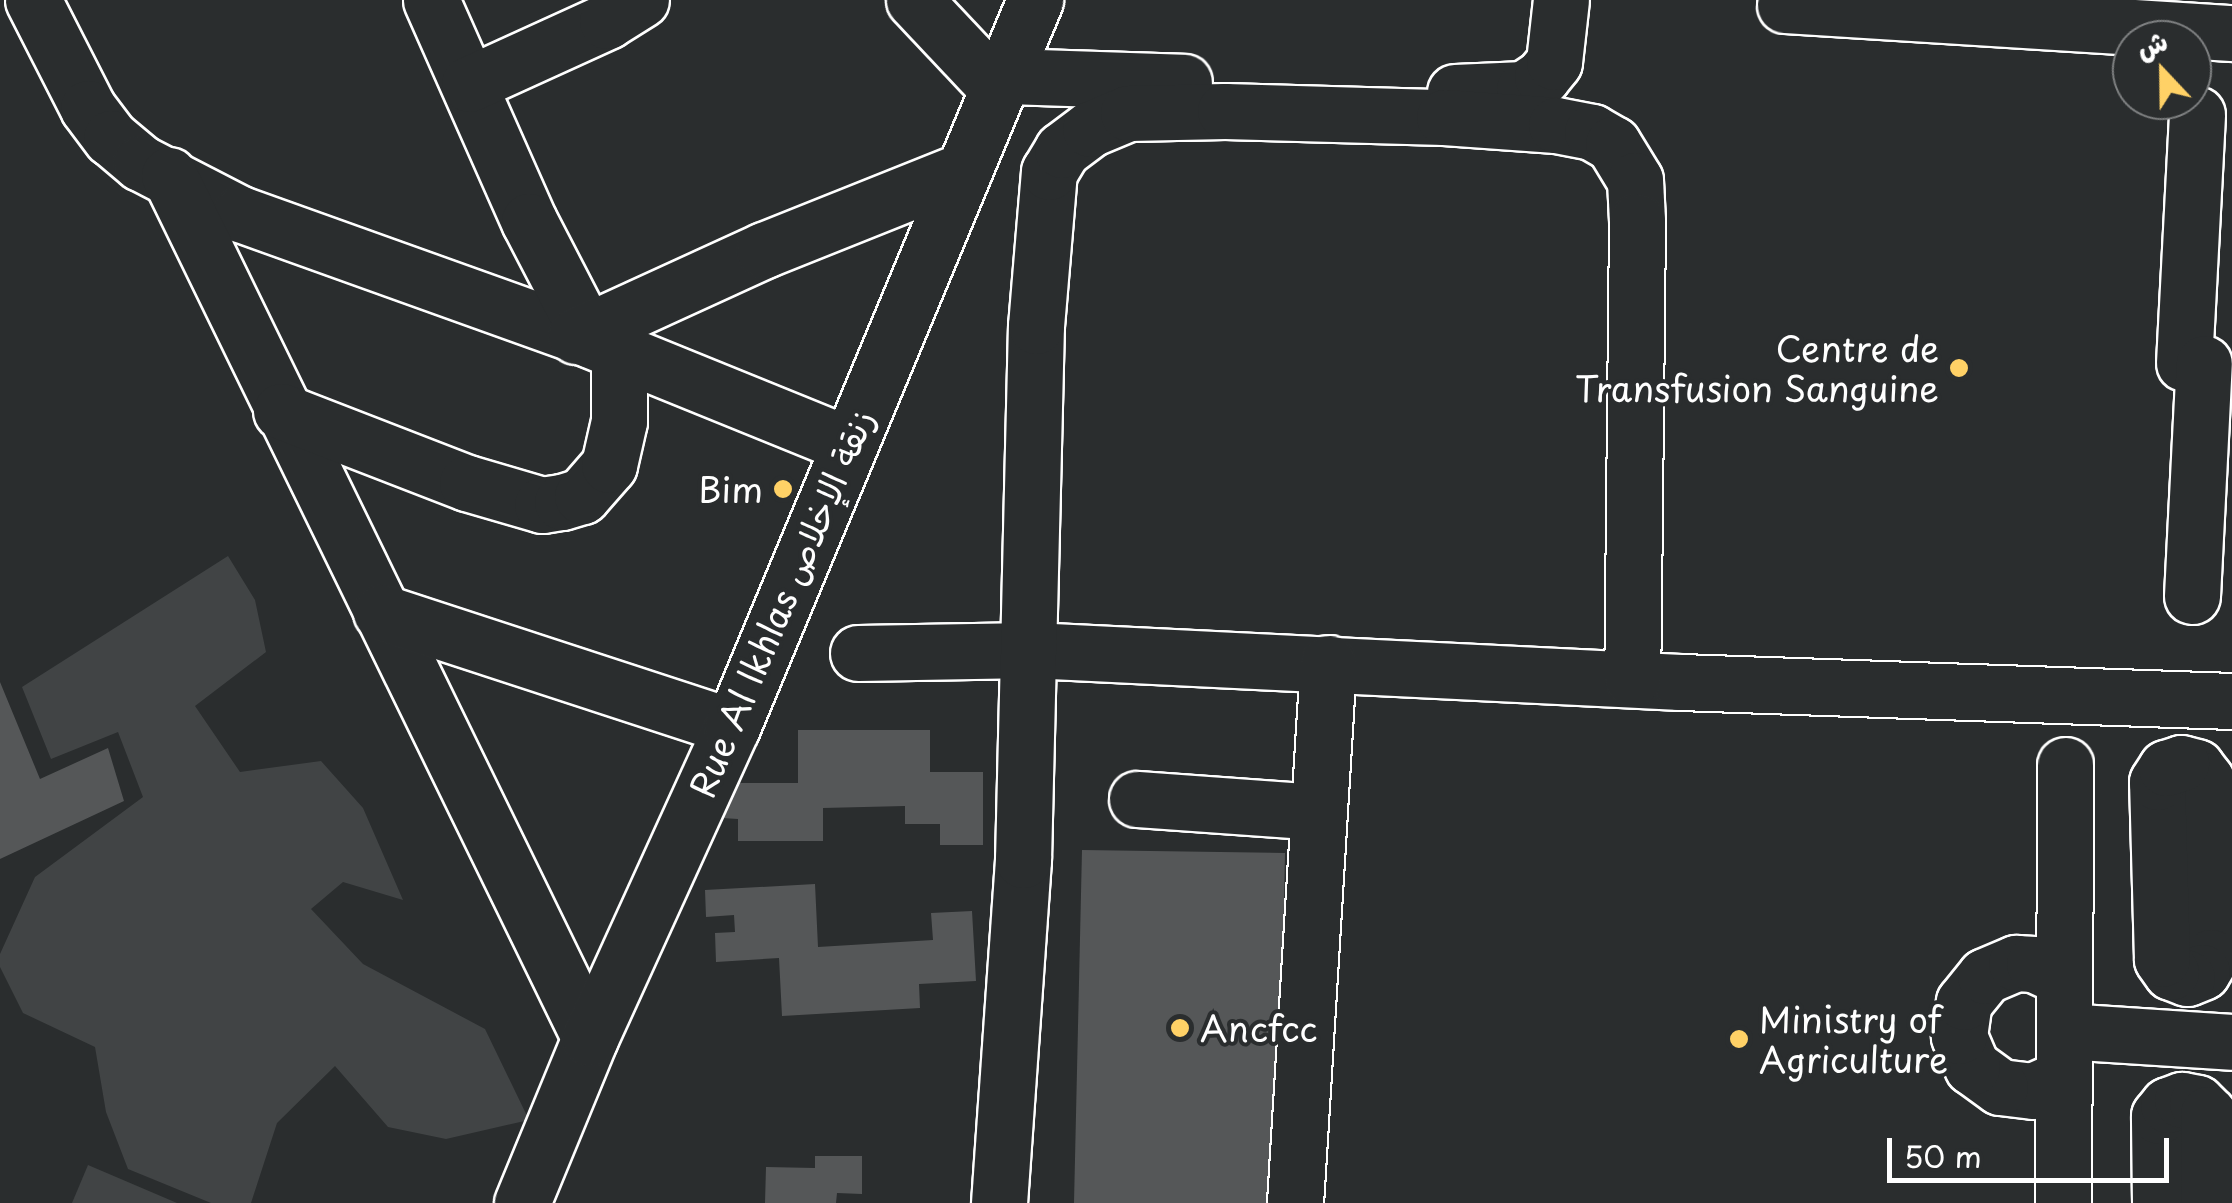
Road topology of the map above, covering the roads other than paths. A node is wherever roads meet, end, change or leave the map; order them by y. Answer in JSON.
{"nodes":[{"id":1,"x":33,"y":0,"type":"edge"},
{"id":2,"x":431,"y":0,"type":"edge"},
{"id":3,"x":640,"y":0,"type":"edge"},
{"id":4,"x":914,"y":0,"type":"edge"},
{"id":5,"x":1036,"y":0,"type":"edge"},
{"id":6,"x":1560,"y":0,"type":"edge"},
{"id":7,"x":1786,"y":4,"type":"dead end"},
{"id":8,"x":2002,"y":8,"type":"edge"},
{"id":9,"x":2232,"y":32,"type":"edge"},
{"id":10,"x":1002,"y":83,"type":"junction"},
{"id":11,"x":470,"y":84,"type":"junction"},
{"id":12,"x":2197,"y":120,"type":"edge"},
{"id":13,"x":964,"y":170,"type":"junction"},
{"id":14,"x":169,"y":175,"type":"junction"},
{"id":15,"x":594,"y":340,"type":"junction"},
{"id":16,"x":2196,"y":363,"type":"edge"},
{"id":17,"x":280,"y":411,"type":"junction"},
{"id":18,"x":847,"y":444,"type":"junction"},
{"id":19,"x":2192,"y":596,"type":"dead end"},
{"id":20,"x":381,"y":612,"type":"junction"},
{"id":21,"x":1031,"y":650,"type":"junction"},
{"id":22,"x":858,"y":653,"type":"dead end"},
{"id":23,"x":1328,"y":664,"type":"junction"},
{"id":24,"x":1632,"y":678,"type":"junction"},
{"id":25,"x":2232,"y":701,"type":"edge"},
{"id":26,"x":732,"y":727,"type":"junction"},
{"id":27,"x":2065,"y":766,"type":"dead end"},
{"id":28,"x":1137,"y":799,"type":"dead end"},
{"id":29,"x":1318,"y":812,"type":"junction"},
{"id":30,"x":2195,"y":976,"type":"dead end"},
{"id":31,"x":2064,"y":1028,"type":"junction"},
{"id":32,"x":590,"y":1038,"type":"junction"},
{"id":33,"x":2213,"y":1040,"type":"edge"},
{"id":34,"x":2190,"y":1100,"type":"junction"},
{"id":35,"x":522,"y":1203,"type":"edge"},
{"id":36,"x":1000,"y":1203,"type":"edge"},
{"id":37,"x":1294,"y":1203,"type":"edge"},
{"id":38,"x":2063,"y":1203,"type":"edge"},
{"id":39,"x":2160,"y":1203,"type":"edge"},
{"id":40,"x":2209,"y":1203,"type":"edge"}],
"edges":[{"from":1,"to":14,"type":"street"},
{"from":2,"to":11,"type":"street"},
{"from":3,"to":11,"type":"street"},
{"from":4,"to":10,"type":"street"},
{"from":5,"to":10,"type":"street","name":"Rue Al Ikhlas زنقة الإخلاص"},
{"from":6,"to":10,"type":"street"},
{"from":7,"to":8,"type":"street"},
{"from":8,"to":9,"type":"street"},
{"from":10,"to":13,"type":"street","name":"Rue Al Ikhlas زنقة الإخلاص"},
{"from":11,"to":15,"type":"street"},
{"from":12,"to":16,"type":"street"},
{"from":13,"to":15,"type":"street"},
{"from":13,"to":18,"type":"street","name":"Rue Al Ikhlas زنقة الإخلاص"},
{"from":14,"to":15,"type":"street"},
{"from":14,"to":17,"type":"street"},
{"from":15,"to":17,"type":"street"},
{"from":15,"to":18,"type":"street"},
{"from":16,"to":19,"type":"street"},
{"from":17,"to":20,"type":"street"},
{"from":18,"to":26,"type":"street","name":"Rue Al Ikhlas زنقة الإخلاص"},
{"from":20,"to":26,"type":"street"},
{"from":20,"to":32,"type":"street"},
{"from":21,"to":22,"type":"street"},
{"from":21,"to":23,"type":"street"},
{"from":21,"to":24,"type":"street"},
{"from":21,"to":36,"type":"street"},
{"from":23,"to":24,"type":"street"},
{"from":23,"to":29,"type":"street"},
{"from":24,"to":25,"type":"street"},
{"from":26,"to":32,"type":"street","name":"Rue Al Ikhlas زنقة الإخلاص"},
{"from":27,"to":31,"type":"street"},
{"from":28,"to":29,"type":"street"},
{"from":29,"to":37,"type":"street"},
{"from":30,"to":33,"type":"street"},
{"from":31,"to":33,"type":"street"},
{"from":31,"to":38,"type":"street"},
{"from":32,"to":35,"type":"street","name":"Rue Al Ikhlas زنقة الإخلاص"},
{"from":33,"to":34,"type":"street"},
{"from":34,"to":39,"type":"street"},
{"from":34,"to":40,"type":"street"}]}
